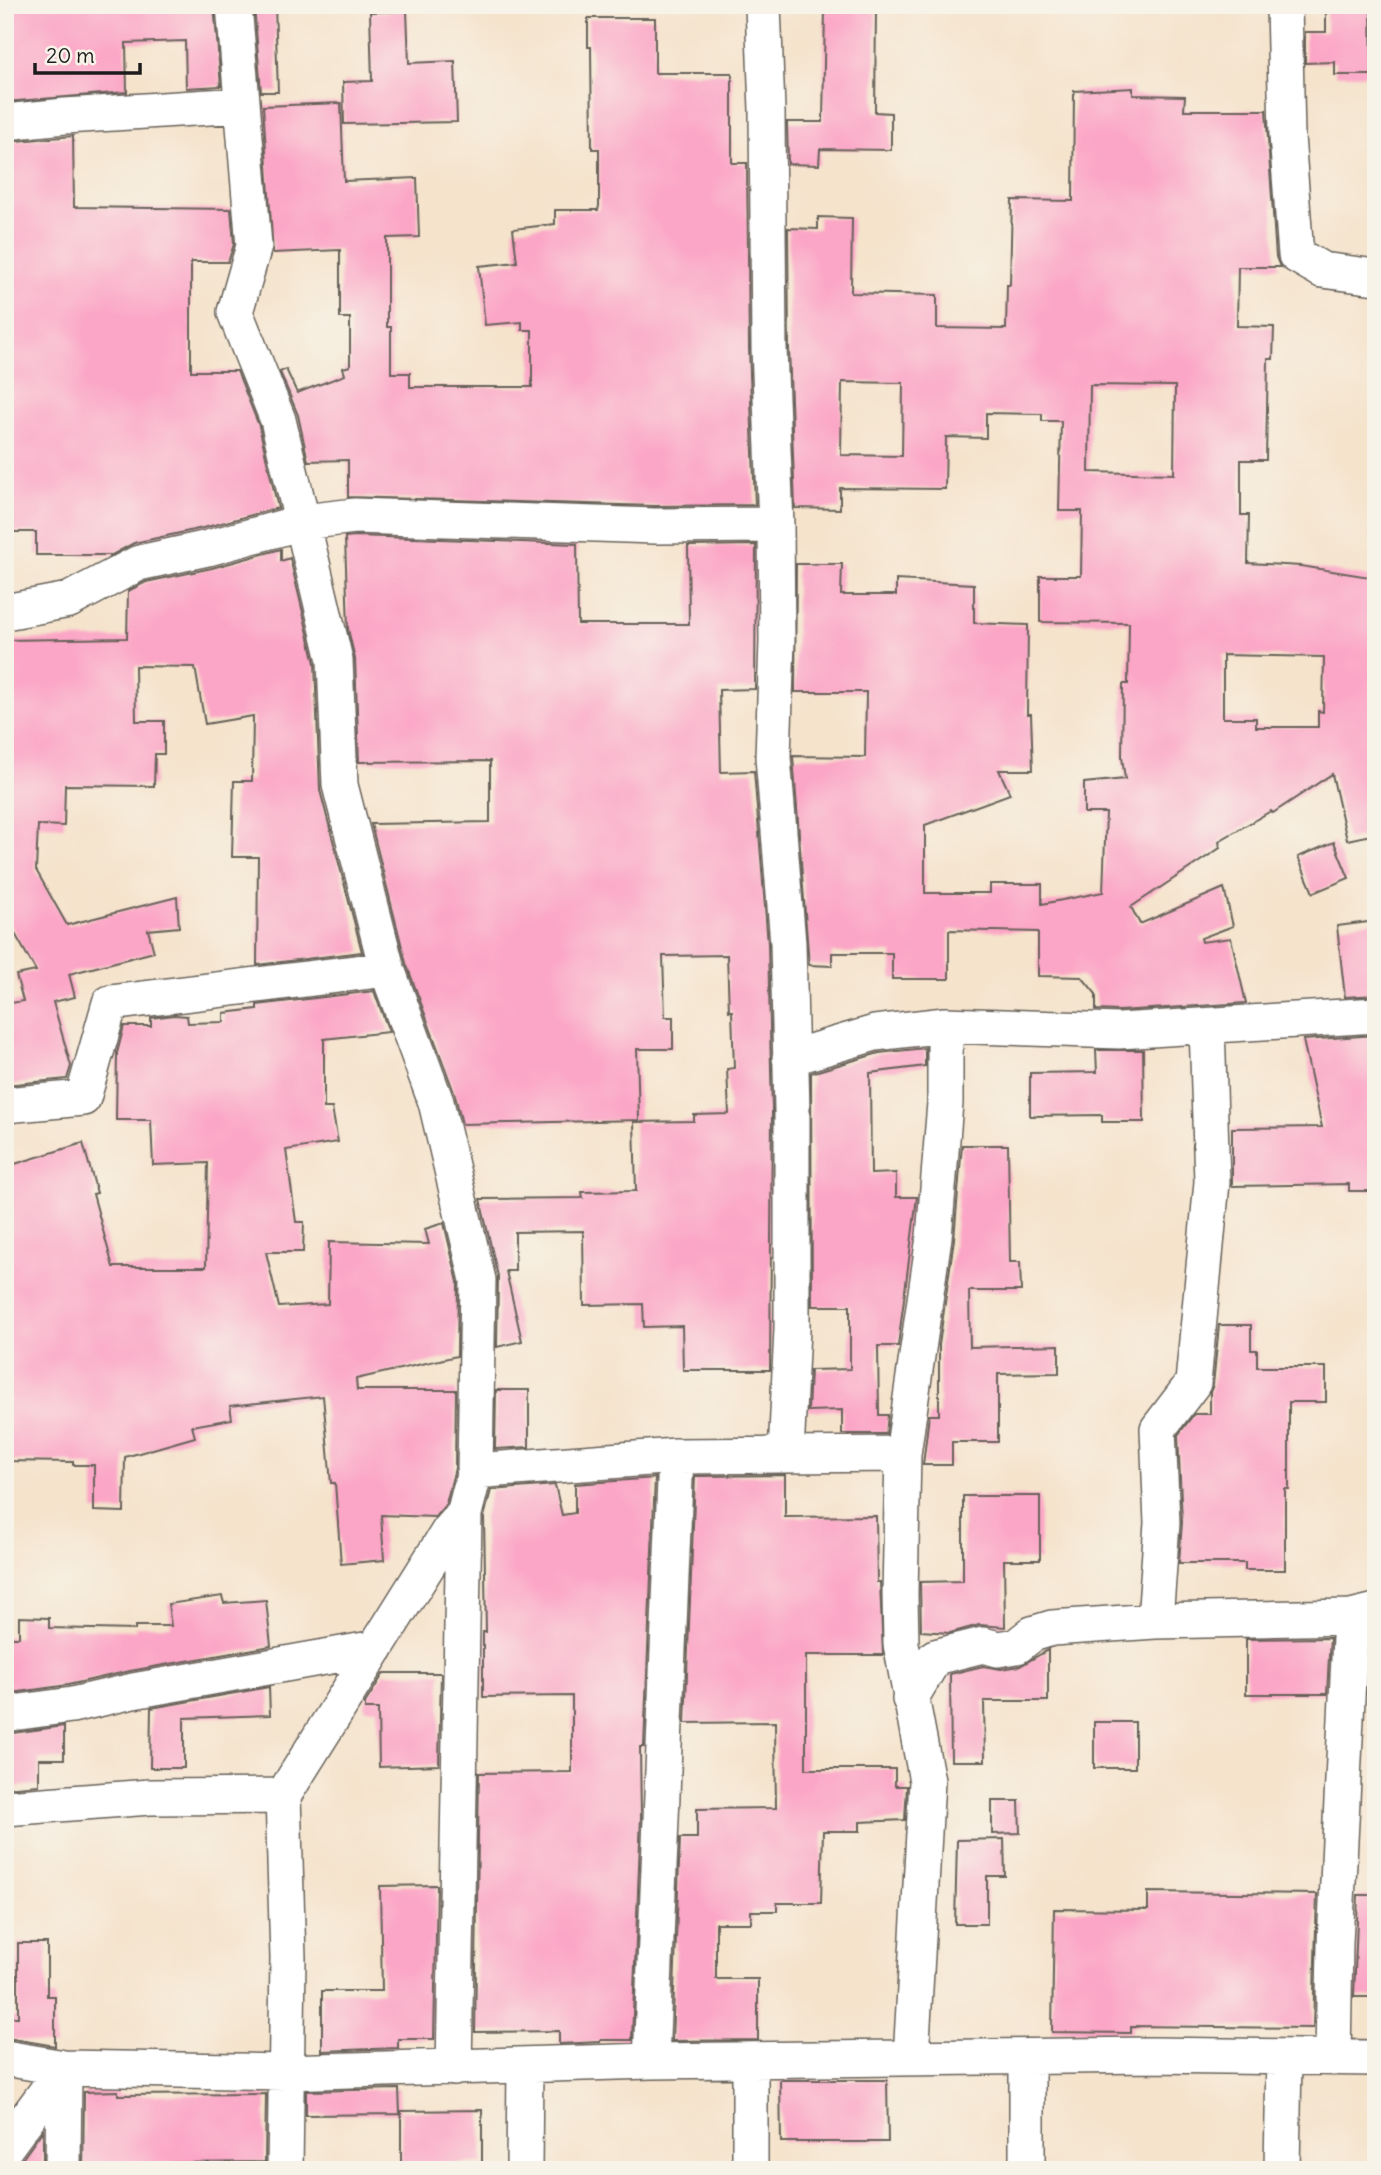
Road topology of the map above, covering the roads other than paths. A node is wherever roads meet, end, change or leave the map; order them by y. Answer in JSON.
{"nodes":[{"id":1,"x":234,"y":5,"type":"edge"},
{"id":2,"x":763,"y":5,"type":"edge"},
{"id":3,"x":1284,"y":5,"type":"edge"},
{"id":4,"x":242,"y":105,"type":"junction"},
{"id":5,"x":5,"y":122,"type":"edge"},
{"id":6,"x":1376,"y":277,"type":"edge"},
{"id":7,"x":303,"y":522,"type":"junction"},
{"id":8,"x":776,"y":525,"type":"junction"},
{"id":9,"x":5,"y":611,"type":"edge"},
{"id":10,"x":387,"y":969,"type":"junction"},
{"id":11,"x":1376,"y":1015,"type":"edge"},
{"id":12,"x":945,"y":1025,"type":"junction"},
{"id":13,"x":1207,"y":1026,"type":"junction"},
{"id":14,"x":790,"y":1058,"type":"junction"},
{"id":15,"x":5,"y":1105,"type":"edge"},
{"id":16,"x":903,"y":1454,"type":"junction"},
{"id":17,"x":676,"y":1455,"type":"junction"},
{"id":18,"x":786,"y":1455,"type":"junction"},
{"id":19,"x":475,"y":1471,"type":"junction"},
{"id":20,"x":464,"y":1514,"type":"junction"},
{"id":21,"x":1363,"y":1614,"type":"edge"},
{"id":22,"x":1155,"y":1621,"type":"junction"},
{"id":23,"x":376,"y":1648,"type":"junction"},
{"id":24,"x":910,"y":1699,"type":"junction"},
{"id":25,"x":5,"y":1714,"type":"edge"},
{"id":26,"x":283,"y":1796,"type":"junction"},
{"id":27,"x":5,"y":1808,"type":"edge"},
{"id":28,"x":1027,"y":2057,"type":"junction"},
{"id":29,"x":911,"y":2058,"type":"junction"},
{"id":30,"x":1284,"y":2058,"type":"junction"},
{"id":31,"x":1333,"y":2058,"type":"junction"},
{"id":32,"x":1376,"y":2058,"type":"edge"},
{"id":33,"x":5,"y":2059,"type":"edge"},
{"id":34,"x":750,"y":2060,"type":"junction"},
{"id":35,"x":651,"y":2061,"type":"junction"},
{"id":36,"x":525,"y":2065,"type":"junction"},
{"id":37,"x":64,"y":2068,"type":"junction"},
{"id":38,"x":454,"y":2068,"type":"junction"},
{"id":39,"x":285,"y":2072,"type":"junction"},
{"id":40,"x":5,"y":2148,"type":"edge"},
{"id":41,"x":63,"y":2170,"type":"edge"},
{"id":42,"x":285,"y":2170,"type":"edge"},
{"id":43,"x":524,"y":2170,"type":"edge"},
{"id":44,"x":750,"y":2170,"type":"edge"},
{"id":45,"x":1027,"y":2170,"type":"edge"},
{"id":46,"x":1282,"y":2170,"type":"edge"}],
"edges":[{"from":1,"to":4,"type":"street"},
{"from":2,"to":8,"type":"street"},
{"from":3,"to":6,"type":"street"},
{"from":4,"to":5,"type":"street"},
{"from":4,"to":7,"type":"street"},
{"from":7,"to":8,"type":"street"},
{"from":7,"to":9,"type":"street"},
{"from":7,"to":10,"type":"street"},
{"from":8,"to":14,"type":"street"},
{"from":10,"to":15,"type":"street"},
{"from":10,"to":19,"type":"street"},
{"from":11,"to":13,"type":"street"},
{"from":12,"to":13,"type":"street"},
{"from":12,"to":14,"type":"street"},
{"from":12,"to":16,"type":"street"},
{"from":13,"to":22,"type":"street"},
{"from":14,"to":18,"type":"street"},
{"from":16,"to":18,"type":"street"},
{"from":16,"to":24,"type":"street"},
{"from":17,"to":18,"type":"street"},
{"from":17,"to":19,"type":"street"},
{"from":17,"to":35,"type":"street"},
{"from":19,"to":20,"type":"street"},
{"from":20,"to":23,"type":"street"},
{"from":20,"to":38,"type":"street"},
{"from":21,"to":22,"type":"street"},
{"from":21,"to":31,"type":"street"},
{"from":22,"to":24,"type":"street"},
{"from":23,"to":25,"type":"street"},
{"from":23,"to":26,"type":"street"},
{"from":24,"to":29,"type":"street"},
{"from":26,"to":27,"type":"street"},
{"from":26,"to":39,"type":"street"},
{"from":28,"to":29,"type":"street"},
{"from":28,"to":30,"type":"street"},
{"from":28,"to":45,"type":"street"},
{"from":29,"to":34,"type":"street"},
{"from":30,"to":31,"type":"street"},
{"from":30,"to":46,"type":"street"},
{"from":31,"to":32,"type":"street"},
{"from":33,"to":37,"type":"street"},
{"from":34,"to":35,"type":"street"},
{"from":34,"to":44,"type":"street"},
{"from":35,"to":36,"type":"street"},
{"from":36,"to":38,"type":"street"},
{"from":36,"to":43,"type":"street"},
{"from":37,"to":39,"type":"street"},
{"from":37,"to":40,"type":"street"},
{"from":37,"to":41,"type":"street"},
{"from":38,"to":39,"type":"street"},
{"from":39,"to":42,"type":"street"}]}
